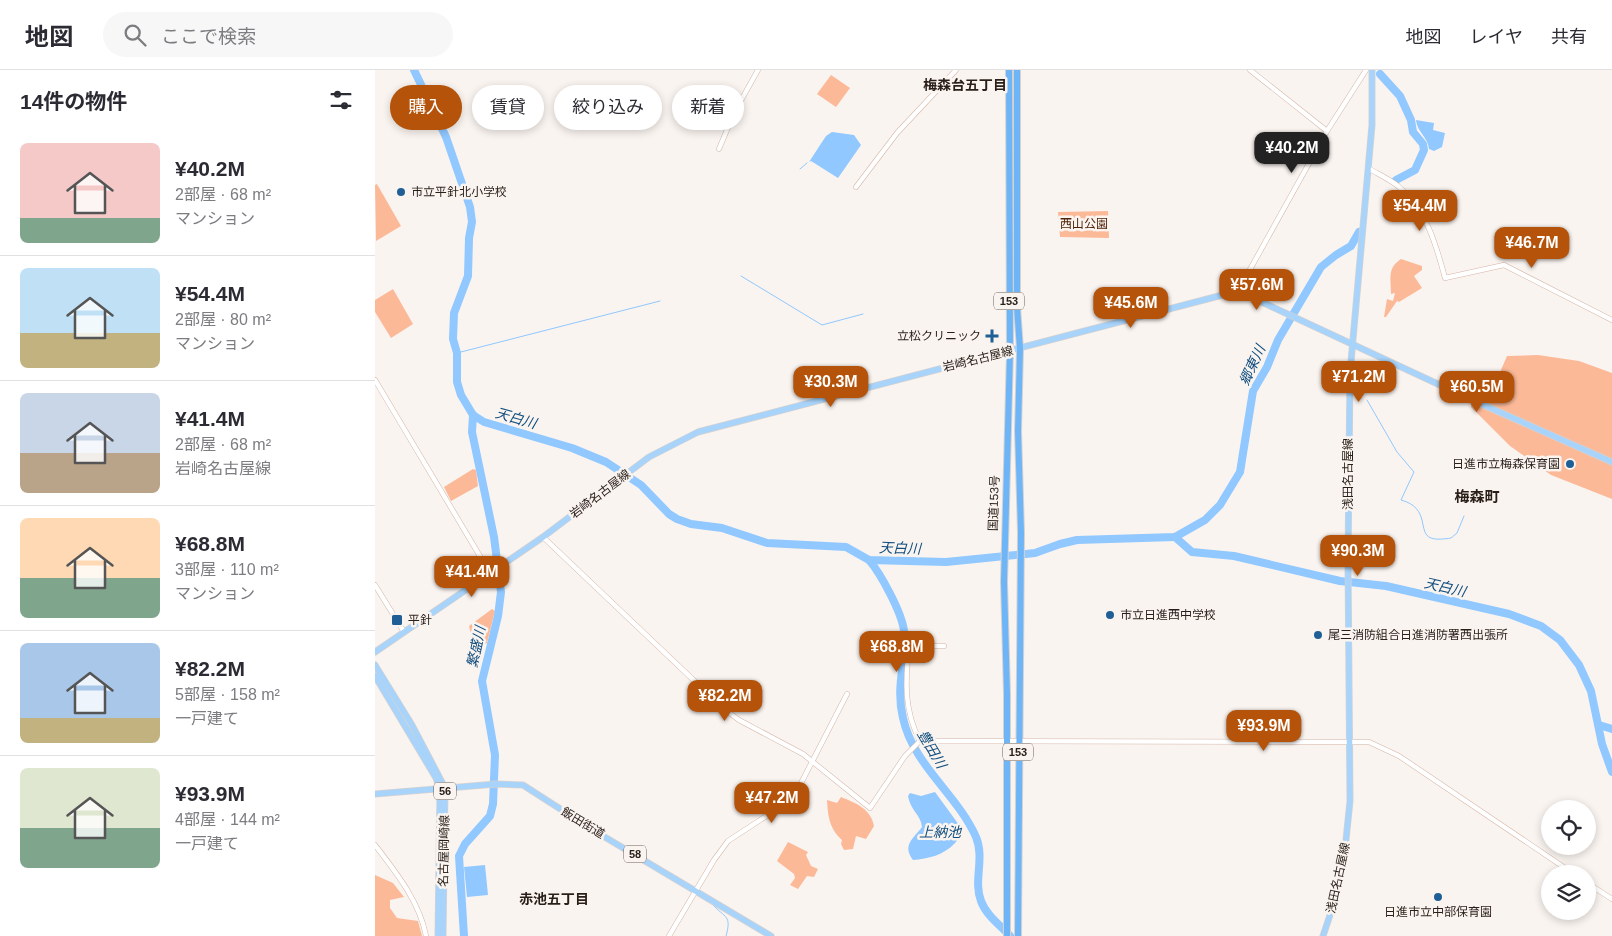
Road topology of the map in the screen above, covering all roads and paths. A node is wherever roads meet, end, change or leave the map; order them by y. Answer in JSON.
{"nodes":[{"id":1,"x":757,"y":70,"type":"edge"},
{"id":2,"x":956,"y":70,"type":"edge"},
{"id":3,"x":1009,"y":70,"type":"edge"},
{"id":4,"x":1017,"y":70,"type":"edge"},
{"id":5,"x":1250,"y":70,"type":"edge"},
{"id":6,"x":1366,"y":70,"type":"edge"},
{"id":7,"x":1373,"y":70,"type":"edge"},
{"id":8,"x":1327,"y":131,"type":"junction"},
{"id":9,"x":719,"y":148,"type":"dead end"},
{"id":10,"x":1368,"y":168,"type":"junction"},
{"id":11,"x":856,"y":187,"type":"dead end"},
{"id":12,"x":1239,"y":291,"type":"junction"},
{"id":13,"x":1612,"y":320,"type":"edge"},
{"id":14,"x":1351,"y":344,"type":"junction"},
{"id":15,"x":1020,"y":348,"type":"junction"},
{"id":16,"x":1010,"y":351,"type":"junction"},
{"id":17,"x":375,"y":380,"type":"edge"},
{"id":18,"x":1612,"y":462,"type":"edge"},
{"id":19,"x":543,"y":537,"type":"junction"},
{"id":20,"x":490,"y":573,"type":"junction"},
{"id":21,"x":375,"y":585,"type":"edge"},
{"id":22,"x":404,"y":632,"type":"junction"},
{"id":23,"x":944,"y":646,"type":"dead end"},
{"id":24,"x":375,"y":652,"type":"edge"},
{"id":25,"x":375,"y":665,"type":"edge"},
{"id":26,"x":375,"y":676,"type":"edge"},
{"id":27,"x":847,"y":694,"type":"dead end"},
{"id":28,"x":1018,"y":740,"type":"junction"},
{"id":29,"x":1007,"y":742,"type":"junction"},
{"id":30,"x":1349,"y":742,"type":"junction"},
{"id":31,"x":915,"y":744,"type":"junction"},
{"id":32,"x":813,"y":762,"type":"junction"},
{"id":33,"x":443,"y":788,"type":"junction"},
{"id":34,"x":375,"y":794,"type":"edge"},
{"id":35,"x":375,"y":845,"type":"edge"},
{"id":36,"x":1561,"y":865,"type":"edge"},
{"id":37,"x":1596,"y":889,"type":"edge"},
{"id":38,"x":697,"y":890,"type":"junction"},
{"id":39,"x":1612,"y":899,"type":"edge"},
{"id":40,"x":426,"y":936,"type":"edge"},
{"id":41,"x":438,"y":936,"type":"edge"},
{"id":42,"x":443,"y":936,"type":"edge"},
{"id":43,"x":669,"y":936,"type":"edge"},
{"id":44,"x":771,"y":936,"type":"edge"},
{"id":45,"x":1007,"y":936,"type":"edge"},
{"id":46,"x":1018,"y":936,"type":"edge"},
{"id":47,"x":1323,"y":936,"type":"edge"}],
"edges":[{"from":1,"to":9,"type":"street"},
{"from":2,"to":11,"type":"street"},
{"from":3,"to":16,"type":"highway","name":"国道153号","number":"153"},
{"from":4,"to":15,"type":"highway","name":"国道153号","number":"153"},
{"from":5,"to":8,"type":"street"},
{"from":6,"to":8,"type":"street"},
{"from":7,"to":10,"type":"main road","name":"浅田名古屋線"},
{"from":8,"to":12,"type":"street"},
{"from":10,"to":13,"type":"street"},
{"from":10,"to":14,"type":"main road","name":"浅田名古屋線"},
{"from":12,"to":14,"type":"main road"},
{"from":12,"to":15,"type":"main road","name":"岩崎名古屋線"},
{"from":14,"to":18,"type":"main road"},
{"from":14,"to":30,"type":"main road","name":"浅田名古屋線"},
{"from":15,"to":16,"type":"main road","name":"岩崎名古屋線"},
{"from":15,"to":28,"type":"highway","name":"国道153号","number":"153"},
{"from":16,"to":19,"type":"main road","name":"岩崎名古屋線"},
{"from":16,"to":29,"type":"highway","name":"国道153号","number":"153"},
{"from":17,"to":20,"type":"street"},
{"from":19,"to":20,"type":"main road","name":"岩崎名古屋線"},
{"from":19,"to":32,"type":"street"},
{"from":20,"to":22,"type":"main road","name":"岩崎名古屋線"},
{"from":21,"to":22,"type":"street"},
{"from":22,"to":24,"type":"main road","name":"岩崎名古屋線"},
{"from":23,"to":31,"type":"street"},
{"from":25,"to":33,"type":"main road","name":"名古屋岡崎線","number":"56"},
{"from":26,"to":33,"type":"main road","name":"名古屋岡崎線","number":"56"},
{"from":27,"to":32,"type":"street"},
{"from":28,"to":29,"type":"street"},
{"from":28,"to":30,"type":"street"},
{"from":28,"to":46,"type":"highway","name":"国道153号","number":"153"},
{"from":29,"to":31,"type":"street"},
{"from":29,"to":45,"type":"highway","name":"国道153号","number":"153"},
{"from":30,"to":36,"type":"street"},
{"from":30,"to":47,"type":"main road","name":"浅田名古屋線"},
{"from":31,"to":32,"type":"street"},
{"from":32,"to":38,"type":"street"},
{"from":33,"to":34,"type":"main road","name":"飯田街道","number":"58"},
{"from":33,"to":38,"type":"main road","name":"飯田街道","number":"58"},
{"from":33,"to":41,"type":"main road","name":"名古屋岡崎線","number":"56"},
{"from":33,"to":42,"type":"main road","name":"名古屋岡崎線","number":"56"},
{"from":35,"to":40,"type":"street"},
{"from":37,"to":39,"type":"street"},
{"from":38,"to":43,"type":"street"},
{"from":38,"to":44,"type":"main road","name":"飯田街道","number":"58"}]}
